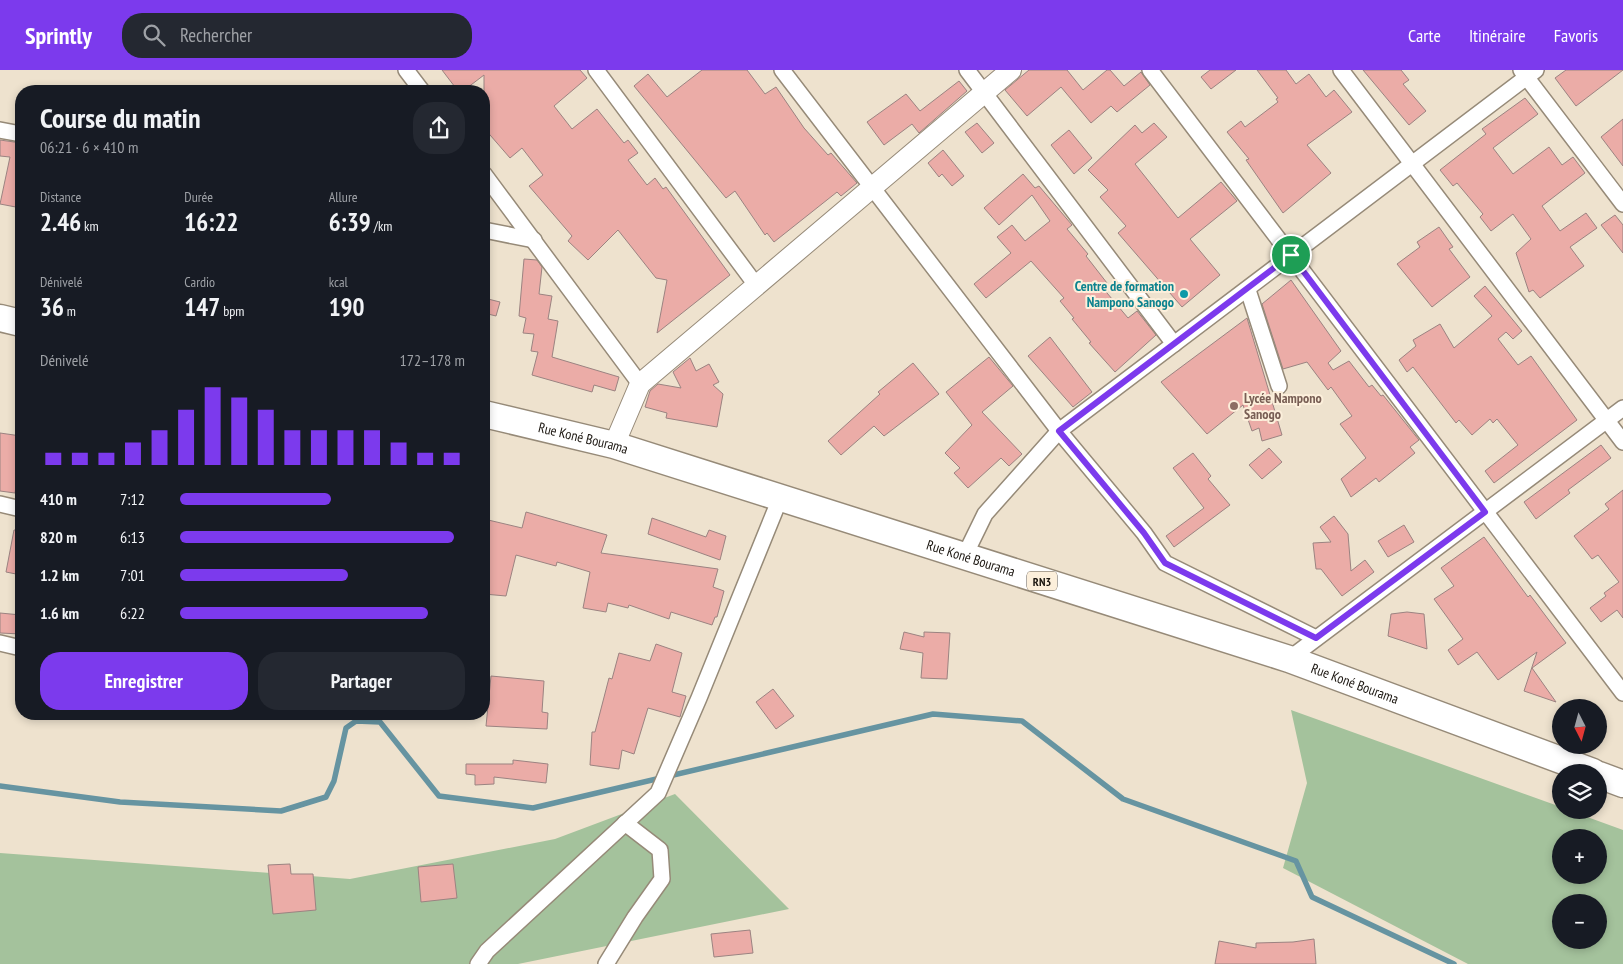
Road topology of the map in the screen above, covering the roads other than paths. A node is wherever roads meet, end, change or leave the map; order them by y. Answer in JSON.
{"nodes":[{"id":1,"x":406,"y":70,"type":"edge"},
{"id":2,"x":596,"y":70,"type":"edge"},
{"id":3,"x":782,"y":70,"type":"edge"},
{"id":4,"x":967,"y":70,"type":"edge"},
{"id":5,"x":1011,"y":70,"type":"edge"},
{"id":6,"x":1150,"y":70,"type":"edge"},
{"id":7,"x":1341,"y":70,"type":"edge"},
{"id":8,"x":1528,"y":72,"type":"edge"},
{"id":9,"x":417,"y":85,"type":"edge"},
{"id":10,"x":984,"y":94,"type":"junction"},
{"id":11,"x":0,"y":130,"type":"edge"},
{"id":12,"x":15,"y":133,"type":"edge"},
{"id":13,"x":1412,"y":164,"type":"junction"},
{"id":14,"x":490,"y":182,"type":"edge"},
{"id":15,"x":873,"y":187,"type":"junction"},
{"id":16,"x":1623,"y":204,"type":"edge"},
{"id":17,"x":490,"y":231,"type":"edge"},
{"id":18,"x":534,"y":240,"type":"junction"},
{"id":19,"x":1291,"y":255,"type":"junction"},
{"id":20,"x":756,"y":285,"type":"junction"},
{"id":21,"x":1248,"y":290,"type":"junction"},
{"id":22,"x":0,"y":318,"type":"edge"},
{"id":23,"x":15,"y":321,"type":"edge"},
{"id":24,"x":1174,"y":344,"type":"junction"},
{"id":25,"x":640,"y":384,"type":"junction"},
{"id":26,"x":1279,"y":386,"type":"dead end"},
{"id":27,"x":1623,"y":408,"type":"edge"},
{"id":28,"x":490,"y":415,"type":"edge"},
{"id":29,"x":1607,"y":421,"type":"junction"},
{"id":30,"x":1059,"y":431,"type":"junction"},
{"id":31,"x":1623,"y":442,"type":"edge"},
{"id":32,"x":614,"y":445,"type":"junction"},
{"id":33,"x":781,"y":496,"type":"junction"},
{"id":34,"x":0,"y":504,"type":"edge"},
{"id":35,"x":15,"y":508,"type":"edge"},
{"id":36,"x":1485,"y":512,"type":"junction"},
{"id":37,"x":964,"y":557,"type":"junction"},
{"id":38,"x":1316,"y":638,"type":"junction"},
{"id":39,"x":0,"y":643,"type":"edge"},
{"id":40,"x":15,"y":647,"type":"edge"},
{"id":41,"x":1289,"y":659,"type":"junction"},
{"id":42,"x":1623,"y":693,"type":"edge"},
{"id":43,"x":1571,"y":764,"type":"edge"},
{"id":44,"x":1607,"y":778,"type":"edge"},
{"id":45,"x":1623,"y":784,"type":"edge"},
{"id":46,"x":625,"y":823,"type":"junction"},
{"id":47,"x":478,"y":964,"type":"edge"},
{"id":48,"x":606,"y":964,"type":"edge"}],
"edges":[{"from":1,"to":9,"type":"street"},
{"from":2,"to":20,"type":"street"},
{"from":3,"to":15,"type":"street"},
{"from":4,"to":10,"type":"street"},
{"from":5,"to":10,"type":"street"},
{"from":6,"to":19,"type":"street"},
{"from":7,"to":13,"type":"street"},
{"from":8,"to":13,"type":"street"},
{"from":8,"to":16,"type":"street"},
{"from":10,"to":15,"type":"street"},
{"from":10,"to":24,"type":"street"},
{"from":11,"to":12,"type":"street"},
{"from":13,"to":19,"type":"street"},
{"from":13,"to":29,"type":"street"},
{"from":14,"to":18,"type":"street"},
{"from":15,"to":20,"type":"street"},
{"from":15,"to":30,"type":"street"},
{"from":17,"to":18,"type":"street"},
{"from":18,"to":25,"type":"street"},
{"from":19,"to":21,"type":"street"},
{"from":19,"to":36,"type":"street"},
{"from":20,"to":25,"type":"street"},
{"from":21,"to":24,"type":"street"},
{"from":21,"to":26,"type":"street"},
{"from":22,"to":23,"type":"highway"},
{"from":24,"to":30,"type":"street"},
{"from":25,"to":32,"type":"street"},
{"from":27,"to":29,"type":"street"},
{"from":28,"to":32,"type":"highway","name":"Rue Koné Bourama","number":"RN3"},
{"from":29,"to":31,"type":"street"},
{"from":29,"to":36,"type":"street"},
{"from":30,"to":37,"type":"street"},
{"from":30,"to":38,"type":"street"},
{"from":32,"to":33,"type":"highway","name":"Rue Koné Bourama","number":"RN3"},
{"from":33,"to":37,"type":"highway","name":"Rue Koné Bourama","number":"RN3"},
{"from":33,"to":46,"type":"street"},
{"from":34,"to":35,"type":"street"},
{"from":36,"to":38,"type":"street"},
{"from":36,"to":42,"type":"street"},
{"from":37,"to":41,"type":"highway","name":"Rue Koné Bourama","number":"RN3"},
{"from":38,"to":41,"type":"street"},
{"from":39,"to":40,"type":"street"},
{"from":41,"to":43,"type":"highway","name":"Rue Koné Bourama","number":"RN3"},
{"from":44,"to":45,"type":"highway"},
{"from":46,"to":47,"type":"street"},
{"from":46,"to":48,"type":"street"}]}
